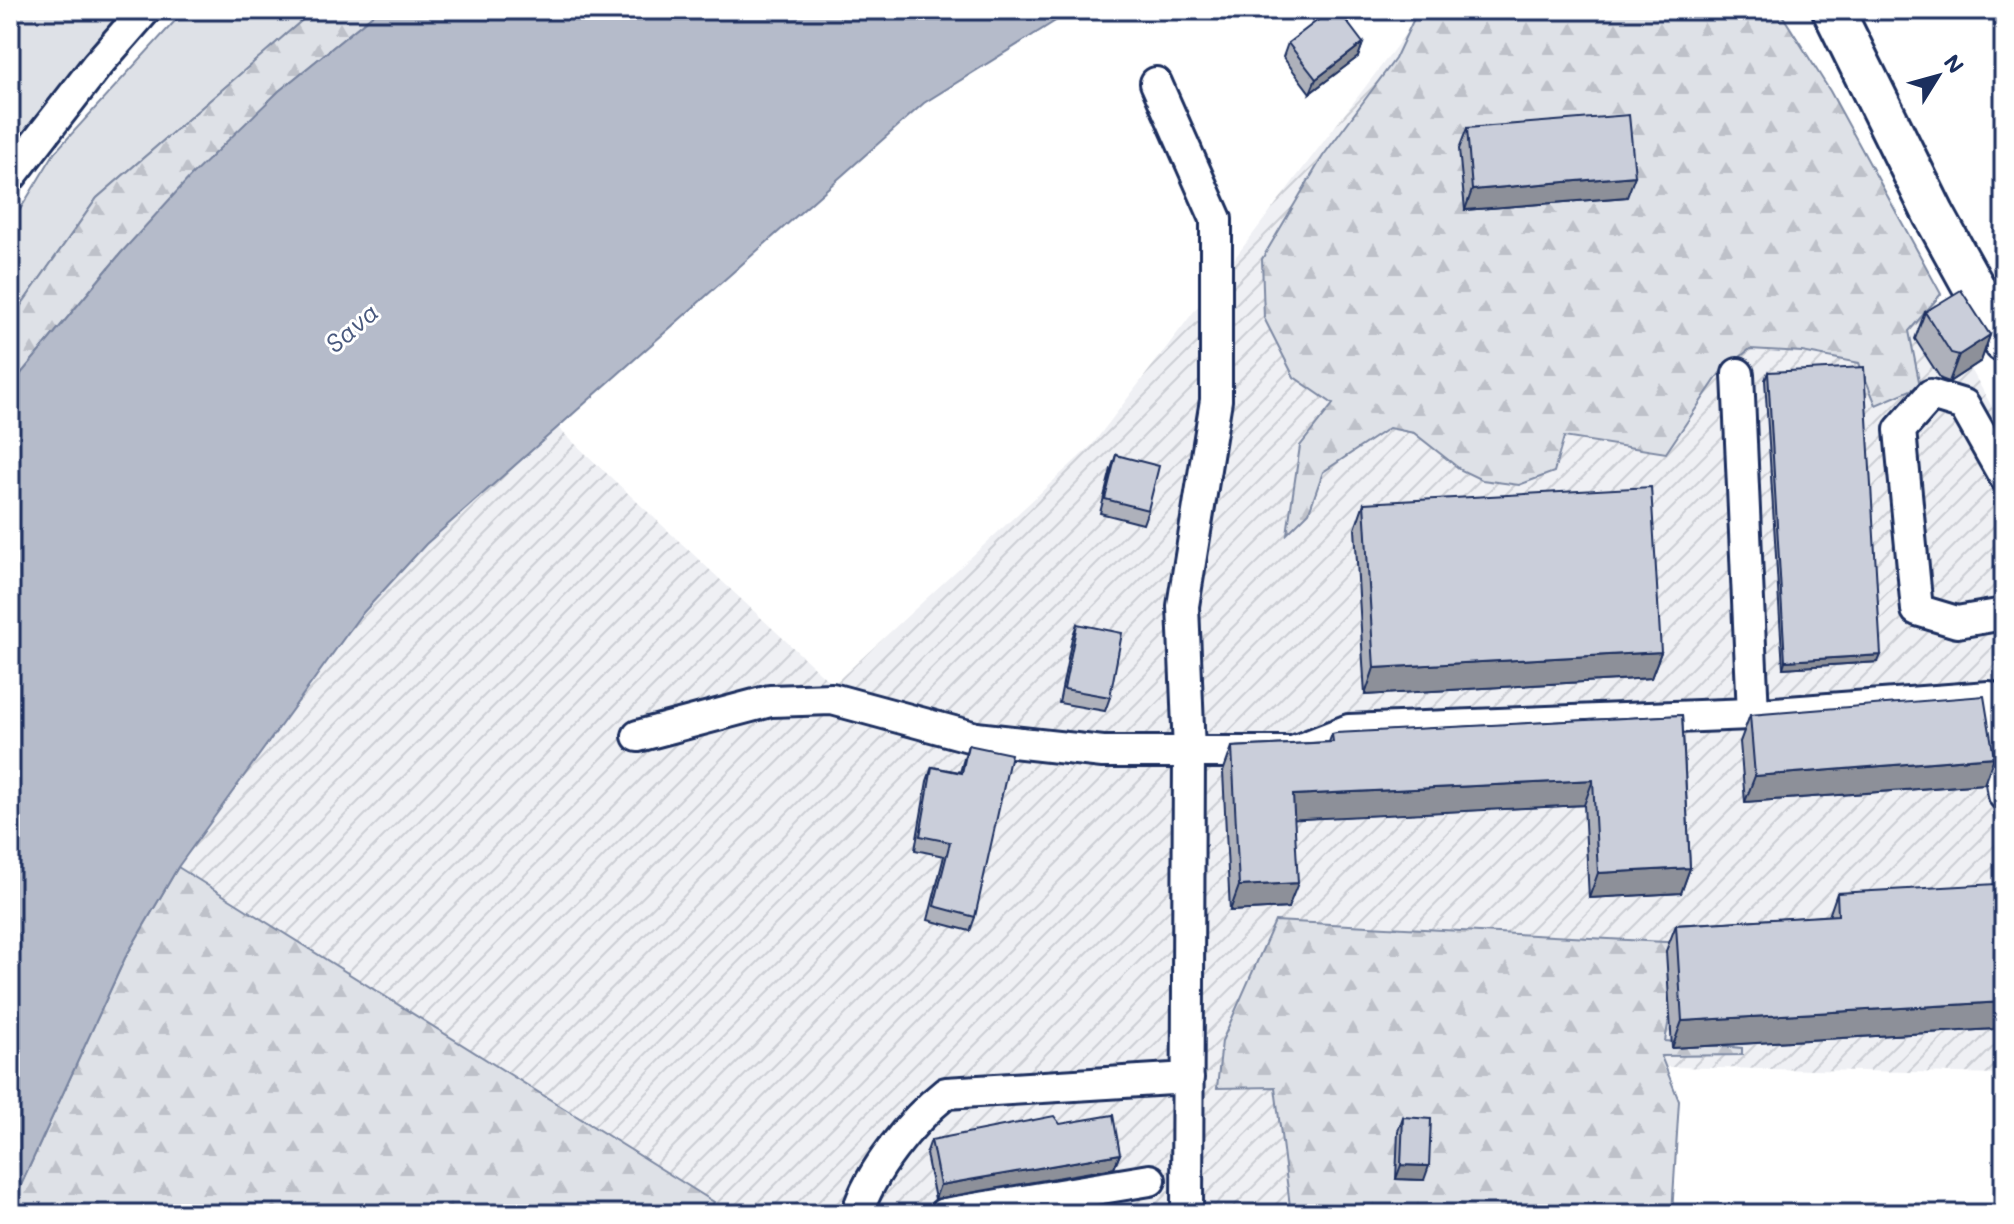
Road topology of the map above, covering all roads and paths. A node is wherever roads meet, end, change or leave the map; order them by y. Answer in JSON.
{"nodes":[{"id":1,"x":145,"y":10,"type":"edge"},
{"id":2,"x":1833,"y":10,"type":"edge"},
{"id":3,"x":1156,"y":83,"type":"dead end"},
{"id":4,"x":10,"y":177,"type":"edge"},
{"id":5,"x":2004,"y":342,"type":"edge"},
{"id":6,"x":1738,"y":374,"type":"dead end"},
{"id":7,"x":2004,"y":476,"type":"edge"},
{"id":8,"x":2004,"y":614,"type":"edge"},
{"id":9,"x":1996,"y":696,"type":"edge"},
{"id":10,"x":1753,"y":714,"type":"junction"},
{"id":11,"x":638,"y":736,"type":"dead end"},
{"id":12,"x":1189,"y":752,"type":"junction"},
{"id":13,"x":2004,"y":795,"type":"edge"},
{"id":14,"x":1188,"y":1078,"type":"junction"},
{"id":15,"x":1150,"y":1180,"type":"dead end"},
{"id":16,"x":857,"y":1214,"type":"edge"},
{"id":17,"x":944,"y":1214,"type":"edge"},
{"id":18,"x":1187,"y":1214,"type":"edge"}],
"edges":[{"from":1,"to":4,"type":"street"},
{"from":2,"to":5,"type":"main road"},
{"from":3,"to":12,"type":"street"},
{"from":6,"to":10,"type":"street"},
{"from":7,"to":8,"type":"street"},
{"from":9,"to":10,"type":"street"},
{"from":9,"to":13,"type":"street"},
{"from":10,"to":12,"type":"street"},
{"from":11,"to":12,"type":"street"},
{"from":12,"to":14,"type":"street"},
{"from":14,"to":16,"type":"street"},
{"from":14,"to":18,"type":"street"},
{"from":15,"to":17,"type":"street"}]}
